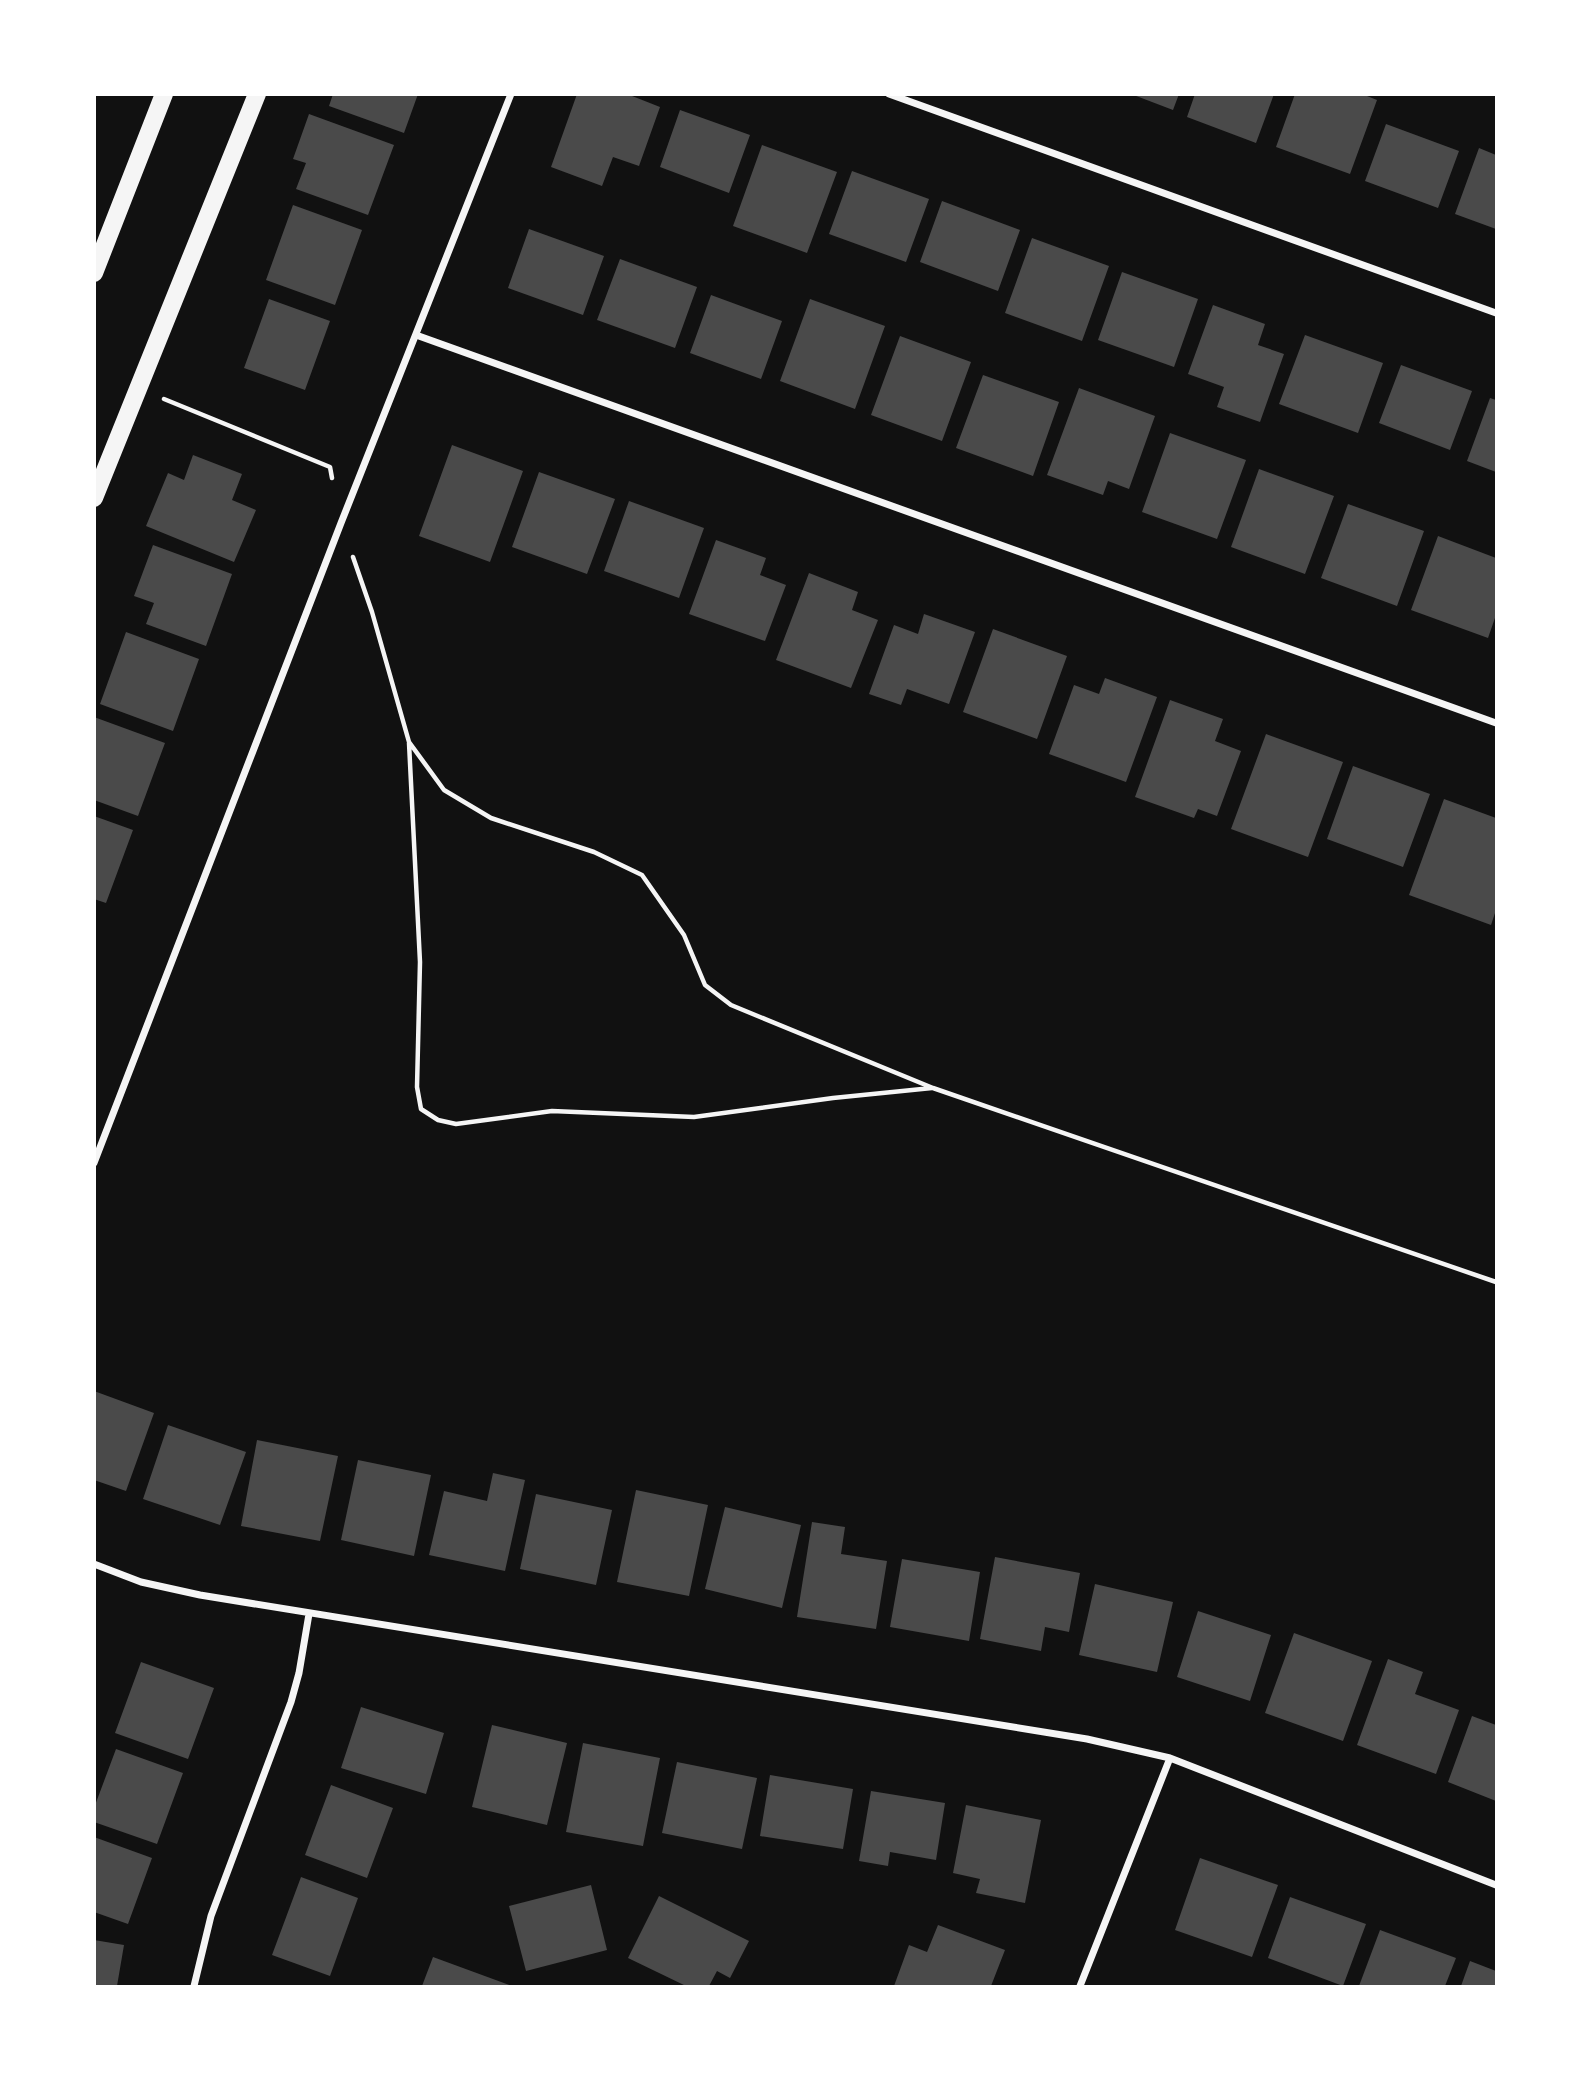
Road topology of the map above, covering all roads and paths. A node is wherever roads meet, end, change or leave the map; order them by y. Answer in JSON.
{"nodes":[{"id":1,"x":164,"y":94,"type":"edge"},
{"id":2,"x":257,"y":94,"type":"edge"},
{"id":3,"x":511,"y":94,"type":"edge"},
{"id":4,"x":889,"y":94,"type":"edge"},
{"id":5,"x":94,"y":273,"type":"edge"},
{"id":6,"x":1496,"y":313,"type":"edge"},
{"id":7,"x":416,"y":335,"type":"junction"},
{"id":8,"x":157,"y":396,"type":"dead end"},
{"id":9,"x":94,"y":498,"type":"edge"},
{"id":10,"x":341,"y":523,"type":"junction"},
{"id":11,"x":1496,"y":723,"type":"edge"},
{"id":12,"x":409,"y":742,"type":"junction"},
{"id":13,"x":933,"y":1088,"type":"junction"},
{"id":14,"x":94,"y":1163,"type":"edge"},
{"id":15,"x":1496,"y":1282,"type":"edge"},
{"id":16,"x":94,"y":1564,"type":"edge"},
{"id":17,"x":309,"y":1614,"type":"junction"},
{"id":18,"x":1170,"y":1758,"type":"junction"},
{"id":19,"x":1496,"y":1885,"type":"edge"},
{"id":20,"x":194,"y":1986,"type":"edge"},
{"id":21,"x":1080,"y":1986,"type":"edge"}],
"edges":[{"from":1,"to":5,"type":"main road"},
{"from":2,"to":9,"type":"main road"},
{"from":3,"to":7,"type":"street"},
{"from":4,"to":6,"type":"street"},
{"from":7,"to":10,"type":"street"},
{"from":7,"to":11,"type":"street"},
{"from":8,"to":10,"type":"path"},
{"from":10,"to":12,"type":"path"},
{"from":10,"to":14,"type":"street"},
{"from":12,"to":13,"type":"path"},
{"from":12,"to":13,"type":"path"},
{"from":13,"to":15,"type":"path"},
{"from":16,"to":17,"type":"street"},
{"from":17,"to":18,"type":"street"},
{"from":17,"to":20,"type":"street"},
{"from":18,"to":19,"type":"street"},
{"from":18,"to":21,"type":"street"}]}
